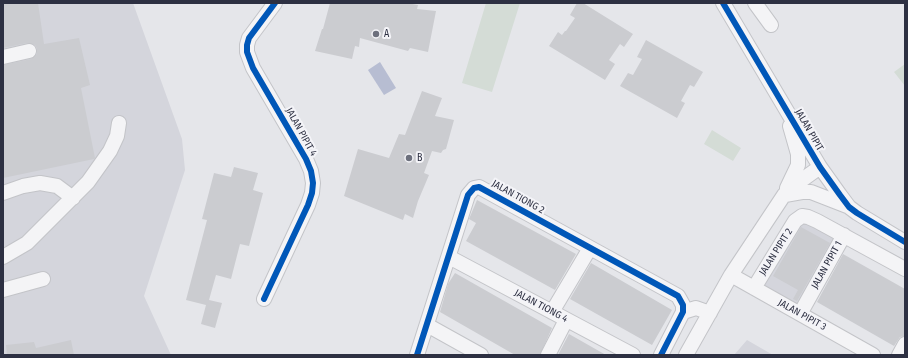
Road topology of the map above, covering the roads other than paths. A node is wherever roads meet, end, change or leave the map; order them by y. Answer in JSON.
{"nodes":[{"id":1,"x":275,"y":3,"type":"edge"},
{"id":2,"x":723,"y":3,"type":"edge"},
{"id":3,"x":755,"y":3,"type":"edge"},
{"id":4,"x":771,"y":25,"type":"dead end"},
{"id":5,"x":29,"y":51,"type":"dead end"},
{"id":6,"x":3,"y":57,"type":"edge"},
{"id":7,"x":786,"y":109,"type":"junction"},
{"id":8,"x":119,"y":124,"type":"dead end"},
{"id":9,"x":820,"y":167,"type":"junction"},
{"id":10,"x":3,"y":193,"type":"edge"},
{"id":11,"x":784,"y":195,"type":"junction"},
{"id":12,"x":73,"y":198,"type":"junction"},
{"id":13,"x":849,"y":207,"type":"junction"},
{"id":14,"x":844,"y":235,"type":"junction"},
{"id":15,"x":905,"y":242,"type":"edge"},
{"id":16,"x":590,"y":248,"type":"junction"},
{"id":17,"x":3,"y":256,"type":"edge"},
{"id":18,"x":449,"y":257,"type":"junction"},
{"id":19,"x":905,"y":269,"type":"edge"},
{"id":20,"x":731,"y":275,"type":"junction"},
{"id":21,"x":43,"y":279,"type":"dead end"},
{"id":22,"x":754,"y":288,"type":"junction"},
{"id":23,"x":3,"y":290,"type":"edge"},
{"id":24,"x":264,"y":299,"type":"dead end"},
{"id":25,"x":683,"y":308,"type":"junction"},
{"id":26,"x":552,"y":312,"type":"junction"},
{"id":27,"x":710,"y":313,"type":"junction"},
{"id":28,"x":800,"y":314,"type":"junction"},
{"id":29,"x":566,"y":320,"type":"junction"},
{"id":30,"x":427,"y":325,"type":"junction"},
{"id":31,"x":905,"y":344,"type":"edge"},
{"id":32,"x":417,"y":355,"type":"edge"},
{"id":33,"x":480,"y":355,"type":"edge"},
{"id":34,"x":548,"y":355,"type":"edge"},
{"id":35,"x":633,"y":355,"type":"edge"},
{"id":36,"x":661,"y":355,"type":"edge"},
{"id":37,"x":686,"y":355,"type":"edge"},
{"id":38,"x":873,"y":355,"type":"edge"},
{"id":39,"x":899,"y":355,"type":"edge"}],
"edges":[{"from":1,"to":24,"type":"street","name":"JALAN PIPIT 4"},
{"from":2,"to":7,"type":"street","name":"JALAN PIPIT"},
{"from":3,"to":4,"type":"street"},
{"from":5,"to":6,"type":"street"},
{"from":7,"to":9,"type":"street","name":"JALAN PIPIT"},
{"from":7,"to":11,"type":"street"},
{"from":8,"to":12,"type":"street"},
{"from":9,"to":11,"type":"street","name":"JALAN PIPIT"},
{"from":9,"to":13,"type":"street","name":"JALAN PIPIT"},
{"from":10,"to":12,"type":"street"},
{"from":11,"to":13,"type":"street"},
{"from":11,"to":20,"type":"street","name":"JALAN PIPIT"},
{"from":12,"to":17,"type":"street"},
{"from":13,"to":15,"type":"street","name":"JALAN PIPIT"},
{"from":14,"to":19,"type":"street","name":"JALAN PIPIT 1"},
{"from":14,"to":22,"type":"street","name":"JALAN PIPIT 2"},
{"from":14,"to":28,"type":"street","name":"JALAN PIPIT 1"},
{"from":16,"to":18,"type":"street","name":"JALAN TIONG 2"},
{"from":16,"to":25,"type":"street","name":"JALAN TIONG 2"},
{"from":16,"to":26,"type":"street"},
{"from":18,"to":26,"type":"street","name":"JALAN TIONG 4"},
{"from":18,"to":30,"type":"street","name":"JALAN TIONG 2"},
{"from":20,"to":22,"type":"street","name":"JALAN PIPIT 3"},
{"from":20,"to":27,"type":"street","name":"JALAN PIPIT"},
{"from":21,"to":23,"type":"street"},
{"from":22,"to":28,"type":"street","name":"JALAN PIPIT 3"},
{"from":25,"to":27,"type":"street"},
{"from":25,"to":36,"type":"street"},
{"from":26,"to":29,"type":"street","name":"JALAN TIONG 4"},
{"from":27,"to":37,"type":"street","name":"JALAN PIPIT"},
{"from":28,"to":38,"type":"street","name":"JALAN PIPIT 3"},
{"from":29,"to":34,"type":"street"},
{"from":29,"to":35,"type":"street","name":"JALAN TIONG 4"},
{"from":30,"to":32,"type":"street","name":"JALAN TIONG 2"},
{"from":30,"to":33,"type":"street"},
{"from":31,"to":39,"type":"street"}]}
